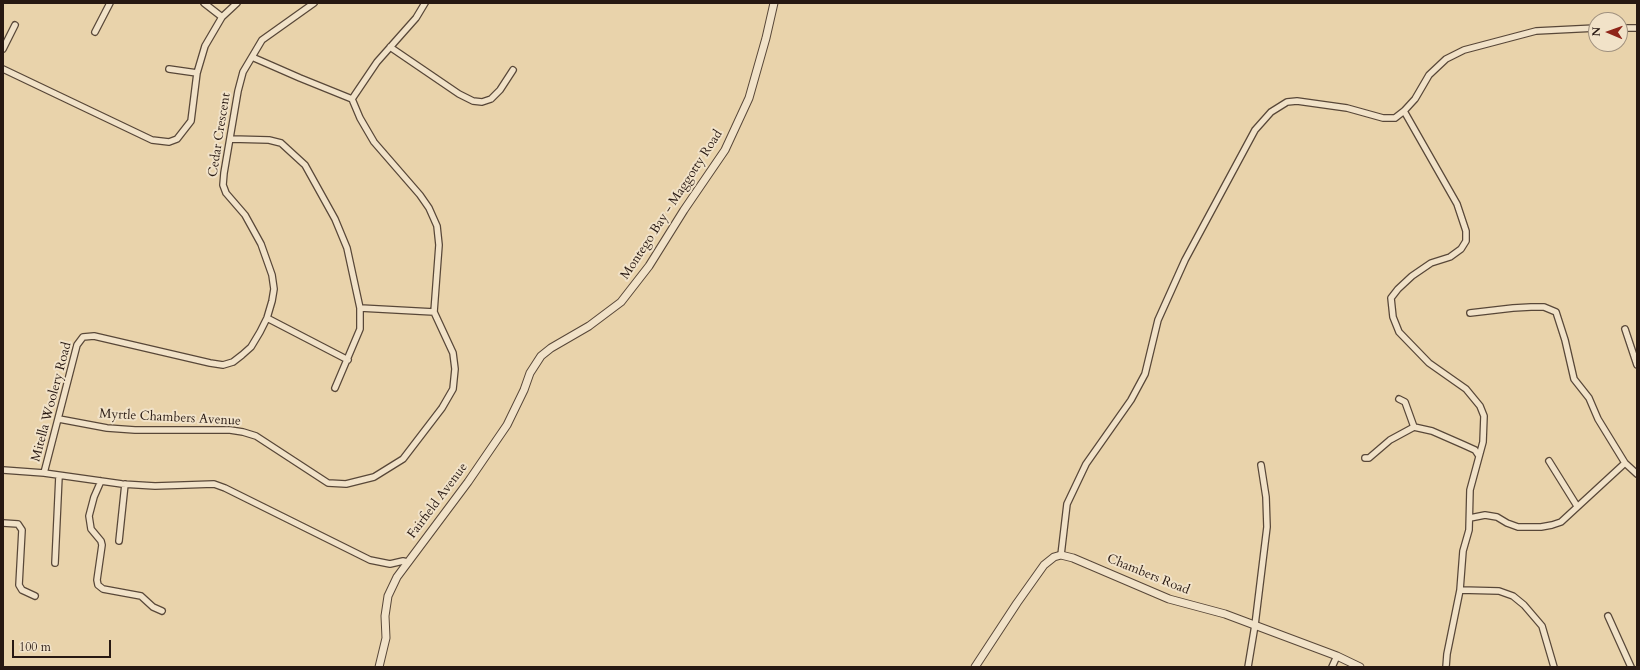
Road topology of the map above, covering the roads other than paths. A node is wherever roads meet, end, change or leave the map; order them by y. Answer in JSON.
{"nodes":[{"id":1,"x":110,"y":3,"type":"edge"},
{"id":2,"x":204,"y":3,"type":"edge"},
{"id":3,"x":237,"y":3,"type":"edge"},
{"id":4,"x":314,"y":3,"type":"edge"},
{"id":5,"x":425,"y":3,"type":"edge"},
{"id":6,"x":774,"y":3,"type":"edge"},
{"id":7,"x":222,"y":17,"type":"junction"},
{"id":8,"x":15,"y":25,"type":"dead end"},
{"id":9,"x":1588,"y":28,"type":"edge"},
{"id":10,"x":95,"y":32,"type":"dead end"},
{"id":11,"x":390,"y":47,"type":"junction"},
{"id":12,"x":3,"y":49,"type":"edge"},
{"id":13,"x":252,"y":57,"type":"junction"},
{"id":14,"x":169,"y":68,"type":"dead end"},
{"id":15,"x":3,"y":69,"type":"edge"},
{"id":16,"x":513,"y":70,"type":"dead end"},
{"id":17,"x":197,"y":73,"type":"junction"},
{"id":18,"x":352,"y":99,"type":"junction"},
{"id":19,"x":1404,"y":111,"type":"junction"},
{"id":20,"x":231,"y":139,"type":"junction"},
{"id":21,"x":360,"y":308,"type":"junction"},
{"id":22,"x":434,"y":312,"type":"junction"},
{"id":23,"x":1470,"y":313,"type":"dead end"},
{"id":24,"x":267,"y":318,"type":"junction"},
{"id":25,"x":1625,"y":329,"type":"dead end"},
{"id":26,"x":83,"y":337,"type":"joint"},
{"id":27,"x":541,"y":356,"type":"joint"},
{"id":28,"x":348,"y":360,"type":"junction"},
{"id":29,"x":1637,"y":365,"type":"edge"},
{"id":30,"x":335,"y":388,"type":"dead end"},
{"id":31,"x":1399,"y":399,"type":"dead end"},
{"id":32,"x":59,"y":419,"type":"junction"},
{"id":33,"x":1414,"y":427,"type":"junction"},
{"id":34,"x":1479,"y":456,"type":"junction"},
{"id":35,"x":1365,"y":458,"type":"dead end"},
{"id":36,"x":1549,"y":461,"type":"dead end"},
{"id":37,"x":1625,"y":463,"type":"junction"},
{"id":38,"x":1261,"y":465,"type":"dead end"},
{"id":39,"x":3,"y":470,"type":"edge"},
{"id":40,"x":44,"y":473,"type":"junction"},
{"id":41,"x":1637,"y":474,"type":"edge"},
{"id":42,"x":59,"y":476,"type":"junction"},
{"id":43,"x":101,"y":481,"type":"junction"},
{"id":44,"x":125,"y":484,"type":"junction"},
{"id":45,"x":1577,"y":506,"type":"junction"},
{"id":46,"x":1470,"y":518,"type":"junction"},
{"id":47,"x":3,"y":522,"type":"edge"},
{"id":48,"x":119,"y":541,"type":"dead end"},
{"id":49,"x":1061,"y":555,"type":"junction"},
{"id":50,"x":407,"y":562,"type":"junction"},
{"id":51,"x":55,"y":563,"type":"dead end"},
{"id":52,"x":1460,"y":590,"type":"junction"},
{"id":53,"x":35,"y":596,"type":"dead end"},
{"id":54,"x":162,"y":611,"type":"dead end"},
{"id":55,"x":1608,"y":616,"type":"dead end"},
{"id":56,"x":1255,"y":625,"type":"junction"},
{"id":57,"x":1337,"y":656,"type":"junction"},
{"id":58,"x":378,"y":667,"type":"edge"},
{"id":59,"x":976,"y":667,"type":"edge"},
{"id":60,"x":1248,"y":667,"type":"edge"},
{"id":61,"x":1332,"y":667,"type":"edge"},
{"id":62,"x":1360,"y":667,"type":"edge"},
{"id":63,"x":1446,"y":667,"type":"edge"},
{"id":64,"x":1554,"y":667,"type":"edge"},
{"id":65,"x":1631,"y":667,"type":"edge"}],
"edges":[{"from":1,"to":10,"type":"street"},
{"from":2,"to":7,"type":"street"},
{"from":3,"to":7,"type":"street"},
{"from":4,"to":13,"type":"street","name":"Cedar Crescent"},
{"from":5,"to":11,"type":"street"},
{"from":6,"to":27,"type":"street","name":"Montego Bay - Maggotty Road"},
{"from":7,"to":17,"type":"street"},
{"from":8,"to":12,"type":"street"},
{"from":9,"to":19,"type":"street"},
{"from":11,"to":16,"type":"street"},
{"from":11,"to":18,"type":"street"},
{"from":13,"to":18,"type":"street"},
{"from":13,"to":20,"type":"street","name":"Cedar Crescent"},
{"from":14,"to":17,"type":"street"},
{"from":15,"to":17,"type":"street"},
{"from":18,"to":22,"type":"street","name":"Myrtle Chambers Avenue"},
{"from":19,"to":34,"type":"street"},
{"from":19,"to":49,"type":"street"},
{"from":20,"to":21,"type":"street"},
{"from":20,"to":24,"type":"street","name":"Cedar Crescent"},
{"from":21,"to":22,"type":"street"},
{"from":21,"to":28,"type":"street"},
{"from":22,"to":32,"type":"street","name":"Myrtle Chambers Avenue"},
{"from":23,"to":37,"type":"street"},
{"from":24,"to":26,"type":"street","name":"Cedar Crescent"},
{"from":24,"to":28,"type":"street"},
{"from":25,"to":29,"type":"street"},
{"from":26,"to":32,"type":"street","name":"Mitella Woolery Road"},
{"from":27,"to":50,"type":"street","name":"Fairfield Avenue"},
{"from":28,"to":30,"type":"street"},
{"from":31,"to":33,"type":"street"},
{"from":32,"to":40,"type":"street","name":"Mitella Woolery Road"},
{"from":33,"to":34,"type":"street"},
{"from":33,"to":35,"type":"street"},
{"from":34,"to":46,"type":"street"},
{"from":36,"to":45,"type":"street"},
{"from":37,"to":41,"type":"street"},
{"from":37,"to":45,"type":"street"},
{"from":38,"to":56,"type":"street"},
{"from":39,"to":40,"type":"street"},
{"from":40,"to":42,"type":"street"},
{"from":42,"to":43,"type":"street"},
{"from":42,"to":51,"type":"street"},
{"from":43,"to":44,"type":"street"},
{"from":43,"to":54,"type":"street"},
{"from":44,"to":48,"type":"street"},
{"from":44,"to":50,"type":"street"},
{"from":45,"to":46,"type":"street"},
{"from":46,"to":52,"type":"street"},
{"from":47,"to":53,"type":"street"},
{"from":49,"to":56,"type":"street","name":"Chambers Road"},
{"from":49,"to":59,"type":"street"},
{"from":50,"to":58,"type":"street","name":"Fairfield Avenue"},
{"from":52,"to":63,"type":"street"},
{"from":52,"to":64,"type":"street"},
{"from":55,"to":65,"type":"street"},
{"from":56,"to":57,"type":"street","name":"Chambers Road"},
{"from":56,"to":60,"type":"street"},
{"from":57,"to":61,"type":"street"},
{"from":57,"to":62,"type":"street","name":"Chambers Road"}]}
